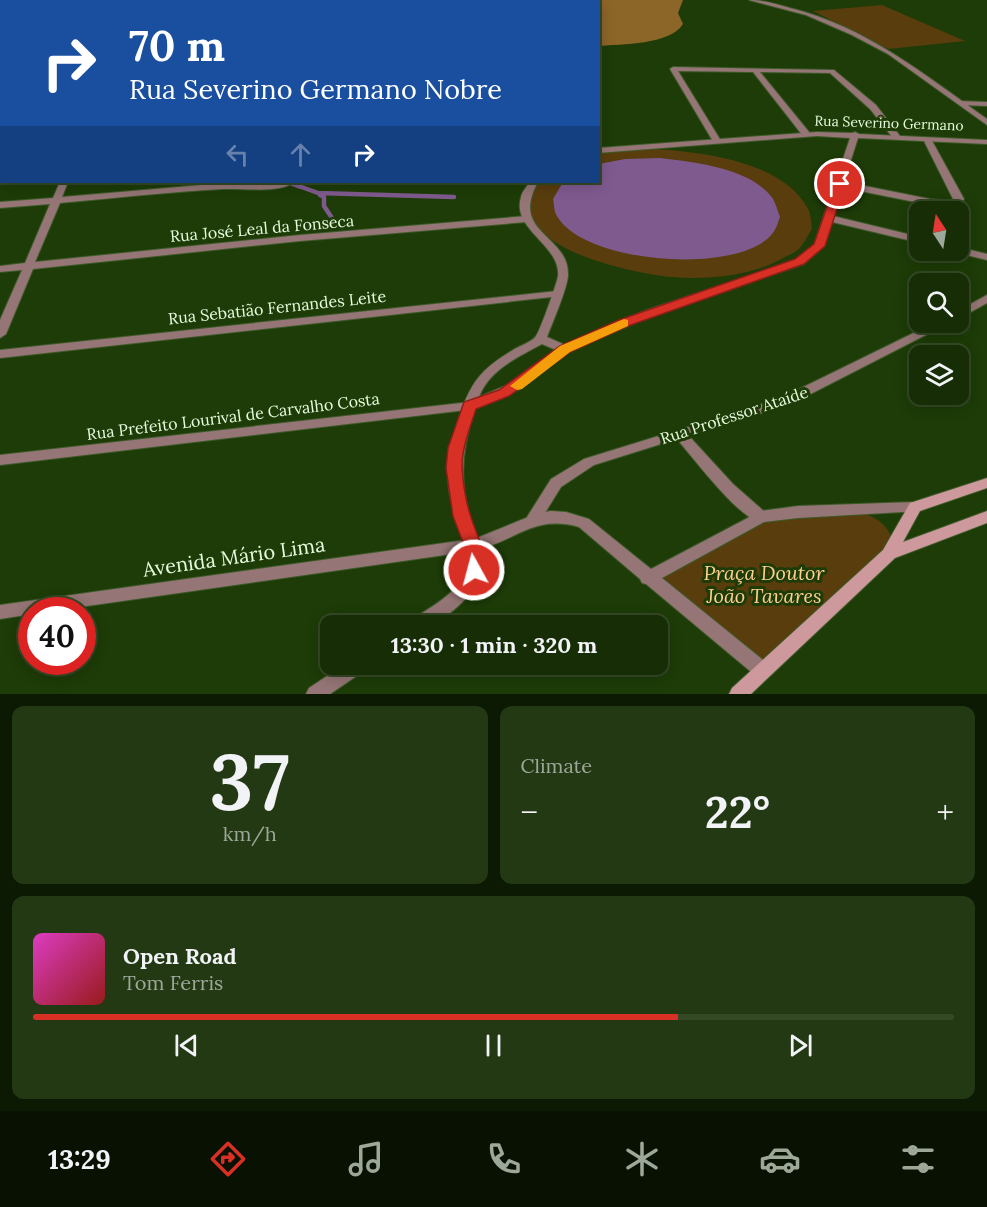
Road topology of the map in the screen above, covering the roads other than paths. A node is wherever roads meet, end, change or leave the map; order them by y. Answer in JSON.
{"nodes":[{"id":1,"x":752,"y":0,"type":"edge"},
{"id":2,"x":754,"y":69,"type":"junction"},
{"id":3,"x":961,"y":103,"type":"junction"},
{"id":4,"x":987,"y":104,"type":"edge"},
{"id":5,"x":983,"y":115,"type":"edge"},
{"id":6,"x":987,"y":123,"type":"edge"},
{"id":7,"x":806,"y":134,"type":"junction"},
{"id":8,"x":855,"y":134,"type":"junction"},
{"id":9,"x":896,"y":136,"type":"junction"},
{"id":10,"x":927,"y":139,"type":"junction"},
{"id":11,"x":717,"y":141,"type":"junction"},
{"id":12,"x":987,"y":142,"type":"edge"},
{"id":13,"x":600,"y":151,"type":"edge"},
{"id":14,"x":63,"y":183,"type":"edge"},
{"id":15,"x":283,"y":183,"type":"edge"},
{"id":16,"x":533,"y":183,"type":"edge"},
{"id":17,"x":840,"y":184,"type":"junction"},
{"id":18,"x":54,"y":201,"type":"junction"},
{"id":19,"x":0,"y":205,"type":"edge"},
{"id":20,"x":829,"y":218,"type":"junction"},
{"id":21,"x":527,"y":219,"type":"junction"},
{"id":22,"x":909,"y":237,"type":"edge"},
{"id":23,"x":969,"y":253,"type":"edge"},
{"id":24,"x":987,"y":257,"type":"edge"},
{"id":25,"x":27,"y":266,"type":"junction"},
{"id":26,"x":0,"y":269,"type":"edge"},
{"id":27,"x":557,"y":294,"type":"junction"},
{"id":28,"x":0,"y":297,"type":"edge"},
{"id":29,"x":987,"y":298,"type":"edge"},
{"id":30,"x":12,"y":305,"type":"junction"},
{"id":31,"x":969,"y":309,"type":"edge"},
{"id":32,"x":924,"y":333,"type":"edge"},
{"id":33,"x":0,"y":334,"type":"edge"},
{"id":34,"x":541,"y":339,"type":"junction"},
{"id":35,"x":565,"y":349,"type":"junction"},
{"id":36,"x":0,"y":354,"type":"edge"},
{"id":37,"x":470,"y":406,"type":"junction"},
{"id":38,"x":680,"y":434,"type":"junction"},
{"id":39,"x":0,"y":459,"type":"edge"},
{"id":40,"x":987,"y":483,"type":"edge"},
{"id":41,"x":915,"y":507,"type":"junction"},
{"id":42,"x":535,"y":517,"type":"junction"},
{"id":43,"x":761,"y":517,"type":"junction"},
{"id":44,"x":987,"y":517,"type":"edge"},
{"id":45,"x":473,"y":545,"type":"junction"},
{"id":46,"x":889,"y":554,"type":"junction"},
{"id":47,"x":648,"y":578,"type":"junction"},
{"id":48,"x":0,"y":612,"type":"edge"},
{"id":49,"x":430,"y":615,"type":"edge"},
{"id":50,"x":762,"y":670,"type":"junction"},
{"id":51,"x":344,"y":675,"type":"edge"},
{"id":52,"x":315,"y":694,"type":"edge"},
{"id":53,"x":738,"y":694,"type":"edge"}],
"edges":[{"from":1,"to":3,"type":"street"},
{"from":2,"to":7,"type":"street"},
{"from":2,"to":9,"type":"street"},
{"from":2,"to":11,"type":"street"},
{"from":3,"to":4,"type":"street"},
{"from":3,"to":5,"type":"street"},
{"from":5,"to":6,"type":"street"},
{"from":7,"to":8,"type":"street","name":"Rua Severino Germano"},
{"from":7,"to":11,"type":"street","name":"Rua Severino Germano"},
{"from":8,"to":9,"type":"street","name":"Rua Severino Germano"},
{"from":8,"to":17,"type":"street","name":"Rua Prefeito Lourival de Carvalho Costa"},
{"from":9,"to":10,"type":"street","name":"Rua Severino Germano"},
{"from":10,"to":12,"type":"street","name":"Rua Severino Germano"},
{"from":10,"to":17,"type":"street"},
{"from":11,"to":13,"type":"street","name":"Rua Severino Germano"},
{"from":14,"to":18,"type":"street"},
{"from":15,"to":18,"type":"street"},
{"from":16,"to":21,"type":"street"},
{"from":17,"to":20,"type":"street","name":"Rua Prefeito Lourival de Carvalho Costa"},
{"from":18,"to":19,"type":"street"},
{"from":18,"to":25,"type":"street"},
{"from":20,"to":22,"type":"street"},
{"from":20,"to":35,"type":"street","name":"Rua Prefeito Lourival de Carvalho Costa"},
{"from":21,"to":25,"type":"street","name":"Rua José Leal da Fonseca"},
{"from":21,"to":27,"type":"street"},
{"from":23,"to":24,"type":"street"},
{"from":25,"to":26,"type":"street","name":"Rua José Leal da Fonseca"},
{"from":25,"to":30,"type":"street"},
{"from":27,"to":34,"type":"street"},
{"from":27,"to":36,"type":"street","name":"Rua Sebatião Fernandes Leite"},
{"from":28,"to":30,"type":"street"},
{"from":29,"to":31,"type":"street"},
{"from":30,"to":33,"type":"street"},
{"from":32,"to":38,"type":"street","name":"Rua Professor Ataíde"},
{"from":34,"to":35,"type":"street"},
{"from":34,"to":37,"type":"street"},
{"from":35,"to":37,"type":"street","name":"Rua Prefeito Lourival de Carvalho Costa"},
{"from":37,"to":39,"type":"street","name":"Rua Prefeito Lourival de Carvalho Costa"},
{"from":37,"to":45,"type":"street"},
{"from":38,"to":42,"type":"street","name":"Rua Professor Ataíde"},
{"from":38,"to":43,"type":"street"},
{"from":40,"to":41,"type":"main road"},
{"from":41,"to":43,"type":"street"},
{"from":41,"to":46,"type":"main road"},
{"from":42,"to":45,"type":"street"},
{"from":42,"to":47,"type":"street"},
{"from":43,"to":47,"type":"street"},
{"from":44,"to":46,"type":"main road"},
{"from":45,"to":48,"type":"street","name":"Avenida Mário Lima"},
{"from":45,"to":49,"type":"street"},
{"from":46,"to":50,"type":"main road"},
{"from":47,"to":50,"type":"street"},
{"from":50,"to":53,"type":"main road"},
{"from":51,"to":52,"type":"street"}]}
